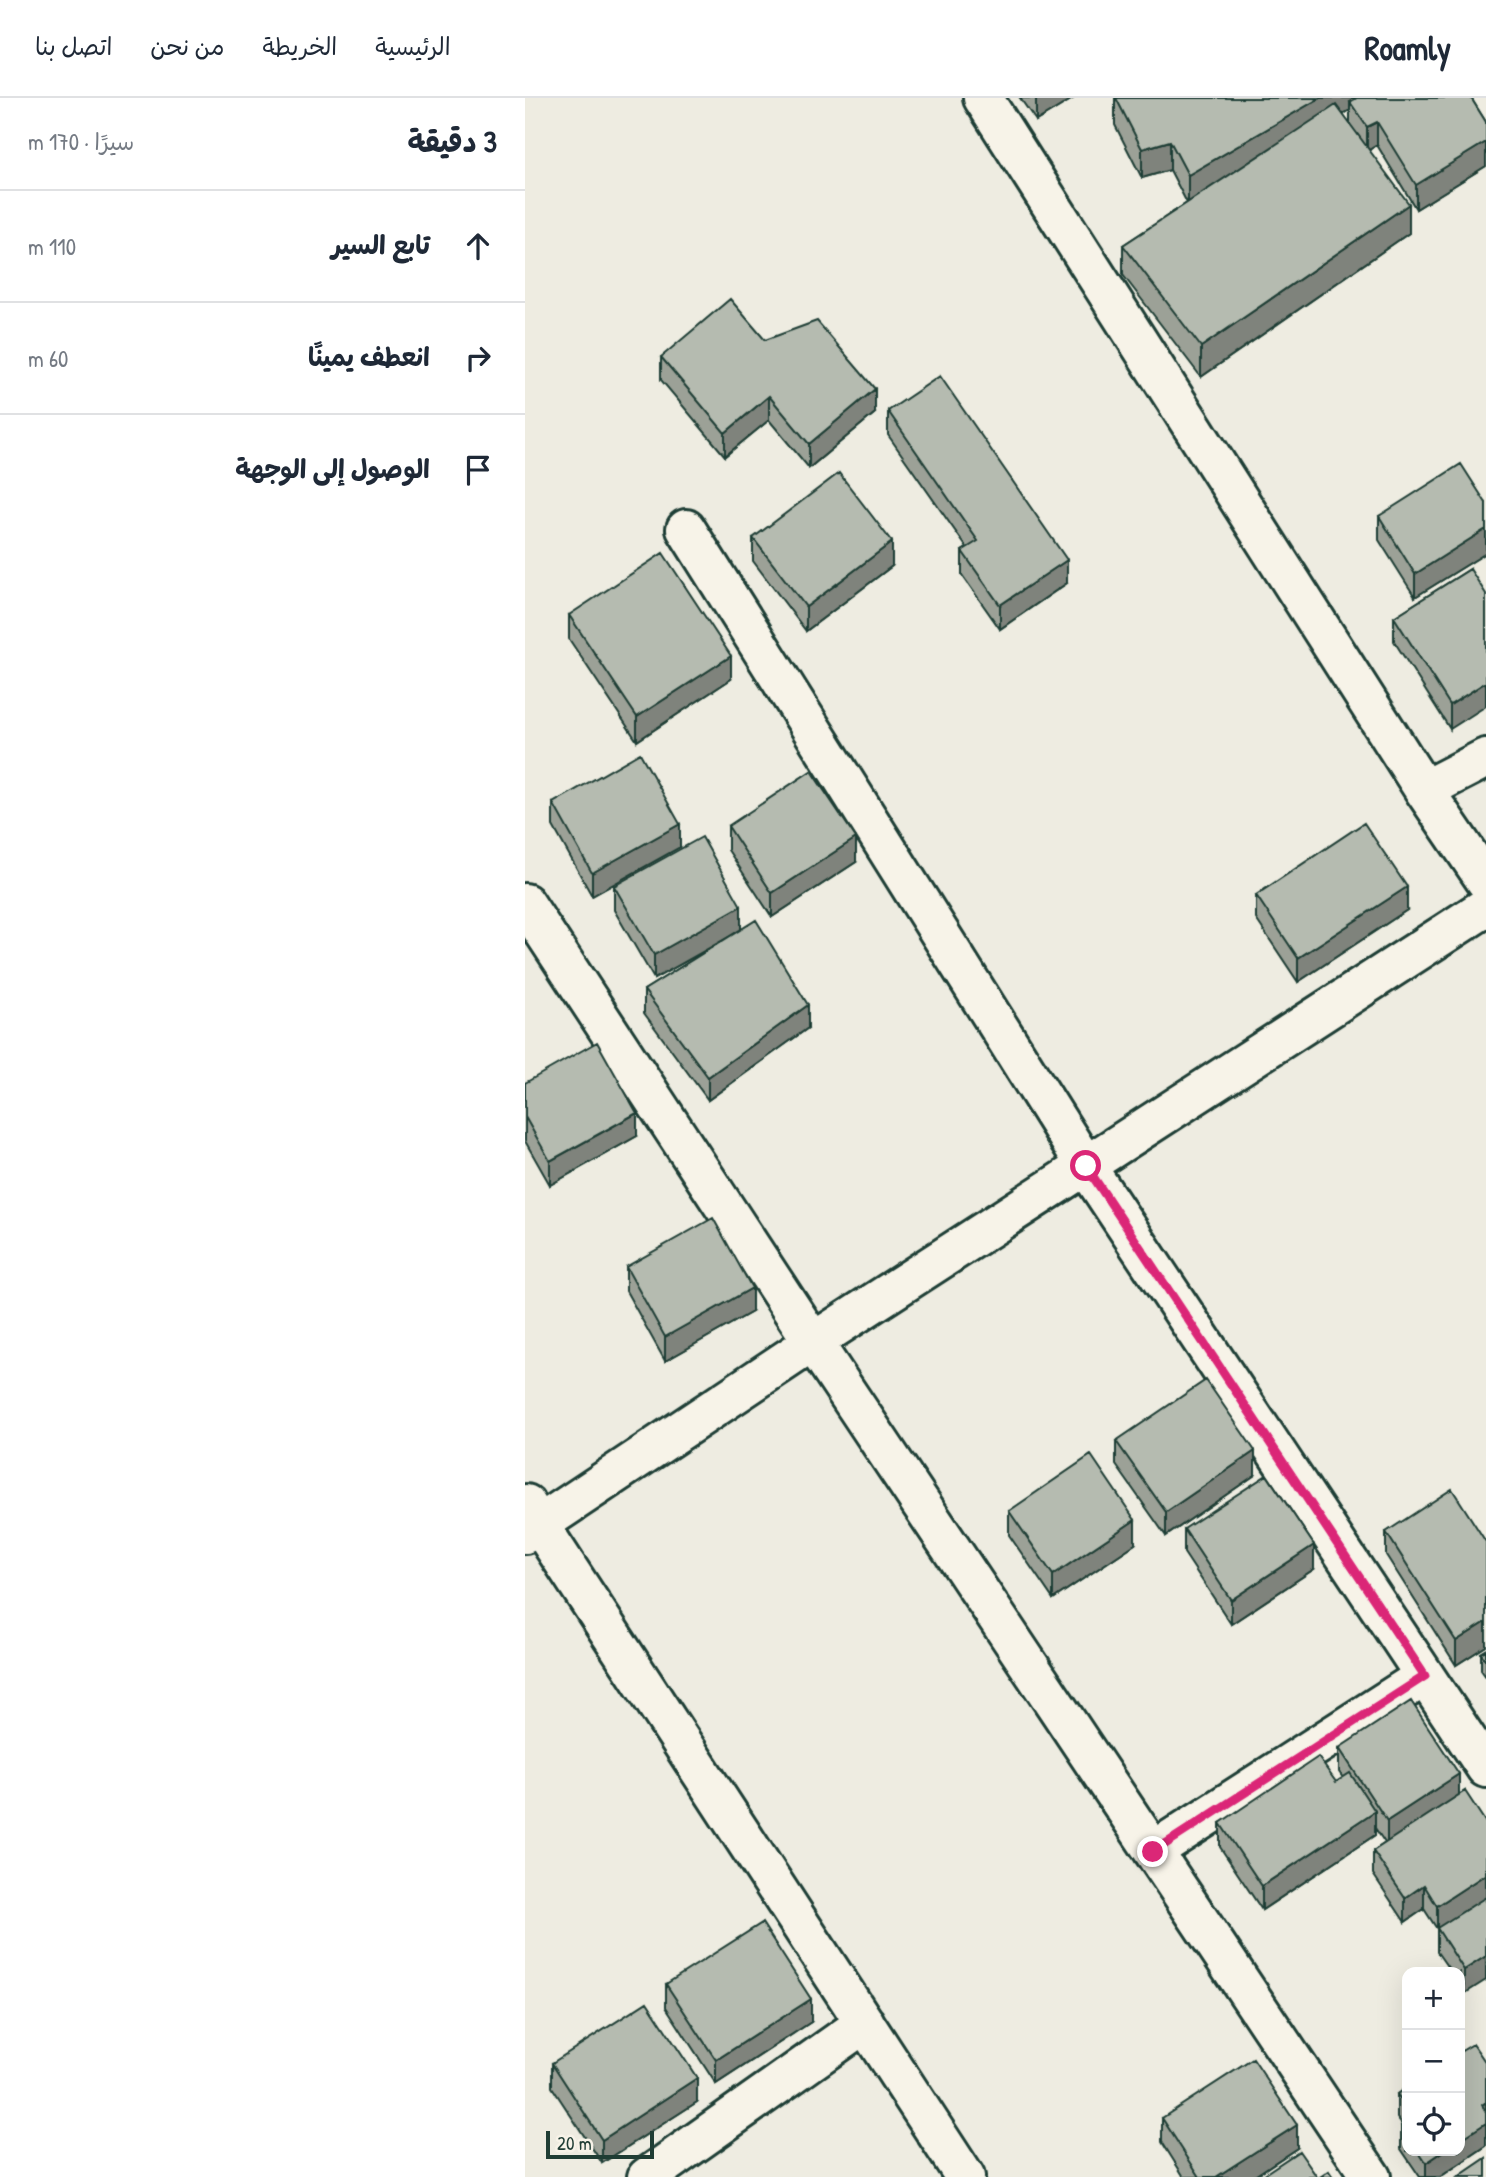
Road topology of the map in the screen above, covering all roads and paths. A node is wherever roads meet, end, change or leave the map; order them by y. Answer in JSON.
{"nodes":[{"id":1,"x":983,"y":98,"type":"edge"},
{"id":2,"x":686,"y":530,"type":"dead end"},
{"id":3,"x":1486,"y":758,"type":"edge"},
{"id":4,"x":1424,"y":790,"type":"junction"},
{"id":5,"x":1486,"y":881,"type":"edge"},
{"id":6,"x":525,"y":903,"type":"edge"},
{"id":7,"x":1486,"y":908,"type":"edge"},
{"id":8,"x":1086,"y":1166,"type":"junction"},
{"id":9,"x":813,"y":1342,"type":"junction"},
{"id":10,"x":530,"y":1520,"type":"edge"},
{"id":11,"x":1425,"y":1676,"type":"junction"},
{"id":12,"x":1486,"y":1768,"type":"edge"},
{"id":13,"x":1153,"y":1852,"type":"junction"},
{"id":14,"x":865,"y":2023,"type":"junction"},
{"id":15,"x":647,"y":2177,"type":"edge"},
{"id":16,"x":965,"y":2177,"type":"edge"},
{"id":17,"x":1371,"y":2177,"type":"edge"}],
"edges":[{"from":1,"to":4,"type":"street"},
{"from":2,"to":8,"type":"street"},
{"from":3,"to":4,"type":"street"},
{"from":4,"to":5,"type":"street"},
{"from":6,"to":9,"type":"street"},
{"from":7,"to":8,"type":"street"},
{"from":8,"to":9,"type":"street"},
{"from":8,"to":11,"type":"street"},
{"from":9,"to":10,"type":"street"},
{"from":9,"to":13,"type":"street"},
{"from":10,"to":14,"type":"street"},
{"from":11,"to":12,"type":"street"},
{"from":11,"to":13,"type":"street"},
{"from":13,"to":17,"type":"street"},
{"from":14,"to":15,"type":"street"},
{"from":14,"to":16,"type":"street"}]}
